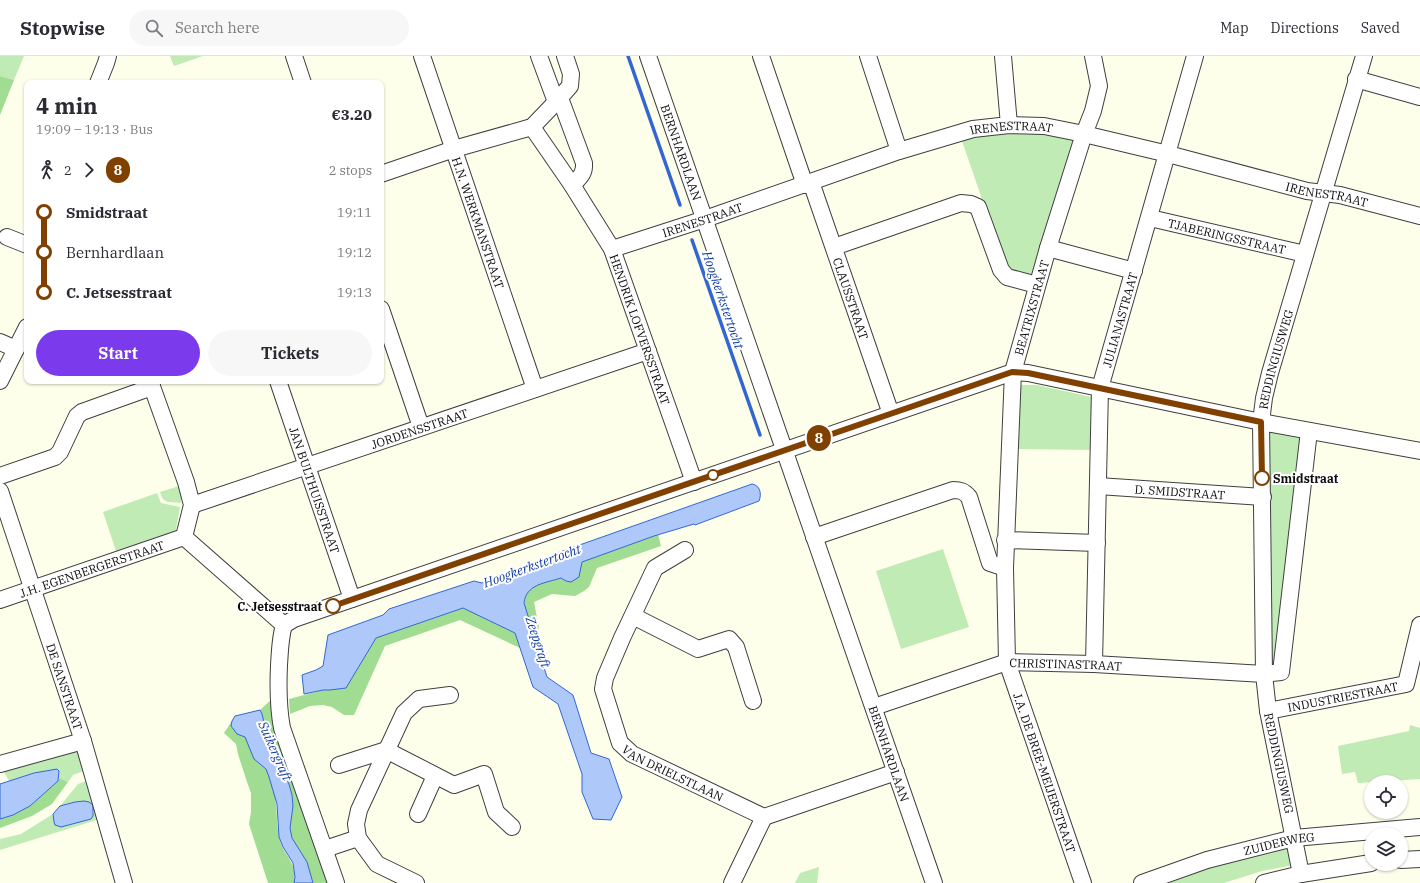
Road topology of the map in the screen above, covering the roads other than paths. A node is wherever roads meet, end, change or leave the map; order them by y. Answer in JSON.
{"nodes":[{"id":1,"x":108,"y":56,"type":"edge"},
{"id":2,"x":294,"y":56,"type":"edge"},
{"id":3,"x":422,"y":56,"type":"edge"},
{"id":4,"x":539,"y":56,"type":"edge"},
{"id":5,"x":565,"y":56,"type":"edge"},
{"id":6,"x":648,"y":56,"type":"edge"},
{"id":7,"x":761,"y":56,"type":"edge"},
{"id":8,"x":868,"y":56,"type":"edge"},
{"id":9,"x":1003,"y":56,"type":"edge"},
{"id":10,"x":1093,"y":56,"type":"edge"},
{"id":11,"x":1196,"y":56,"type":"edge"},
{"id":12,"x":1364,"y":56,"type":"edge"},
{"id":13,"x":1356,"y":79,"type":"junction"},
{"id":14,"x":99,"y":80,"type":"edge"},
{"id":15,"x":302,"y":80,"type":"edge"},
{"id":16,"x":1420,"y":96,"type":"edge"},
{"id":17,"x":558,"y":100,"type":"junction"},
{"id":18,"x":1009,"y":125,"type":"junction"},
{"id":19,"x":532,"y":127,"type":"junction"},
{"id":20,"x":1084,"y":134,"type":"junction"},
{"id":21,"x":454,"y":149,"type":"junction"},
{"id":22,"x":899,"y":151,"type":"junction"},
{"id":23,"x":1168,"y":154,"type":"junction"},
{"id":24,"x":384,"y":173,"type":"edge"},
{"id":25,"x":808,"y":184,"type":"junction"},
{"id":26,"x":572,"y":185,"type":"junction"},
{"id":27,"x":1323,"y":193,"type":"junction"},
{"id":28,"x":1420,"y":216,"type":"edge"},
{"id":29,"x":1150,"y":218,"type":"junction"},
{"id":30,"x":705,"y":219,"type":"junction"},
{"id":31,"x":7,"y":238,"type":"dead end"},
{"id":32,"x":24,"y":244,"type":"edge"},
{"id":33,"x":834,"y":247,"type":"junction"},
{"id":34,"x":1048,"y":248,"type":"junction"},
{"id":35,"x":612,"y":249,"type":"junction"},
{"id":36,"x":1305,"y":254,"type":"junction"},
{"id":37,"x":1134,"y":272,"type":"junction"},
{"id":38,"x":1036,"y":285,"type":"junction"},
{"id":39,"x":384,"y":318,"type":"edge"},
{"id":40,"x":24,"y":333,"type":"edge"},
{"id":41,"x":0,"y":342,"type":"edge"},
{"id":42,"x":16,"y":349,"type":"junction"},
{"id":43,"x":648,"y":350,"type":"junction"},
{"id":44,"x":1012,"y":372,"type":"junction"},
{"id":45,"x":0,"y":381,"type":"edge"},
{"id":46,"x":151,"y":384,"type":"edge"},
{"id":47,"x":279,"y":384,"type":"edge"},
{"id":48,"x":1100,"y":388,"type":"junction"},
{"id":49,"x":535,"y":389,"type":"junction"},
{"id":50,"x":891,"y":414,"type":"junction"},
{"id":51,"x":1261,"y":422,"type":"junction"},
{"id":52,"x":421,"y":427,"type":"junction"},
{"id":53,"x":1310,"y":431,"type":"junction"},
{"id":54,"x":784,"y":450,"type":"junction"},
{"id":55,"x":1420,"y":451,"type":"edge"},
{"id":56,"x":307,"y":466,"type":"junction"},
{"id":57,"x":0,"y":476,"type":"edge"},
{"id":58,"x":694,"y":482,"type":"junction"},
{"id":59,"x":1098,"y":486,"type":"junction"},
{"id":60,"x":0,"y":491,"type":"edge"},
{"id":61,"x":1263,"y":497,"type":"junction"},
{"id":62,"x":192,"y":505,"type":"junction"},
{"id":63,"x":184,"y":537,"type":"junction"},
{"id":64,"x":814,"y":537,"type":"junction"},
{"id":65,"x":1005,"y":540,"type":"junction"},
{"id":66,"x":1097,"y":543,"type":"junction"},
{"id":67,"x":685,"y":550,"type":"dead end"},
{"id":68,"x":1005,"y":568,"type":"junction"},
{"id":69,"x":32,"y":589,"type":"junction"},
{"id":70,"x":352,"y":599,"type":"junction"},
{"id":71,"x":0,"y":600,"type":"edge"},
{"id":72,"x":633,"y":616,"type":"junction"},
{"id":73,"x":284,"y":625,"type":"junction"},
{"id":74,"x":1420,"y":625,"type":"edge"},
{"id":75,"x":1007,"y":662,"type":"junction"},
{"id":76,"x":1094,"y":664,"type":"junction"},
{"id":77,"x":1264,"y":674,"type":"junction"},
{"id":78,"x":450,"y":695,"type":"dead end"},
{"id":79,"x":753,"y":701,"type":"dead end"},
{"id":80,"x":874,"y":707,"type":"junction"},
{"id":81,"x":1268,"y":711,"type":"junction"},
{"id":82,"x":83,"y":741,"type":"junction"},
{"id":83,"x":386,"y":750,"type":"junction"},
{"id":84,"x":0,"y":764,"type":"edge"},
{"id":85,"x":339,"y":765,"type":"dead end"},
{"id":86,"x":896,"y":772,"type":"junction"},
{"id":87,"x":435,"y":776,"type":"junction"},
{"id":88,"x":418,"y":814,"type":"dead end"},
{"id":89,"x":764,"y":817,"type":"junction"},
{"id":90,"x":512,"y":827,"type":"dead end"},
{"id":91,"x":1420,"y":827,"type":"edge"},
{"id":92,"x":358,"y":838,"type":"junction"},
{"id":93,"x":1294,"y":838,"type":"junction"},
{"id":94,"x":325,"y":848,"type":"junction"},
{"id":95,"x":1420,"y":858,"type":"edge"},
{"id":96,"x":1408,"y":859,"type":"edge"},
{"id":97,"x":1364,"y":864,"type":"edge"},
{"id":98,"x":1301,"y":874,"type":"junction"},
{"id":99,"x":124,"y":883,"type":"edge"},
{"id":100,"x":336,"y":883,"type":"edge"},
{"id":101,"x":416,"y":883,"type":"edge"},
{"id":102,"x":732,"y":883,"type":"edge"},
{"id":103,"x":934,"y":883,"type":"edge"},
{"id":104,"x":1083,"y":883,"type":"edge"},
{"id":105,"x":1142,"y":883,"type":"edge"},
{"id":106,"x":1264,"y":883,"type":"edge"}],
"edges":[{"from":1,"to":14,"type":"street"},
{"from":2,"to":15,"type":"street"},
{"from":3,"to":21,"type":"street","name":"H.N. WERKMANSTRAAT"},
{"from":4,"to":17,"type":"street"},
{"from":5,"to":17,"type":"street"},
{"from":6,"to":30,"type":"street","name":"BERNHARDLAAN"},
{"from":7,"to":25,"type":"street","name":"CLAUSSTRAAT"},
{"from":8,"to":22,"type":"street"},
{"from":9,"to":18,"type":"street"},
{"from":10,"to":20,"type":"street","name":"BEATRIXSTRAAT"},
{"from":11,"to":23,"type":"street","name":"JULIANASTRAAT"},
{"from":12,"to":13,"type":"street","name":"REDDINGIUSWEG"},
{"from":13,"to":16,"type":"street"},
{"from":13,"to":27,"type":"street","name":"REDDINGIUSWEG"},
{"from":17,"to":19,"type":"street"},
{"from":17,"to":26,"type":"street"},
{"from":18,"to":20,"type":"street","name":"IRENESTRAAT"},
{"from":18,"to":22,"type":"street","name":"IRENESTRAAT"},
{"from":19,"to":21,"type":"street"},
{"from":19,"to":26,"type":"street","name":"HENDRIK LOFVERSSTRAAT"},
{"from":20,"to":23,"type":"street","name":"IRENESTRAAT"},
{"from":20,"to":34,"type":"street","name":"BEATRIXSTRAAT"},
{"from":21,"to":24,"type":"street"},
{"from":21,"to":49,"type":"street","name":"H.N. WERKMANSTRAAT"},
{"from":22,"to":25,"type":"street","name":"IRENESTRAAT"},
{"from":23,"to":27,"type":"street","name":"IRENESTRAAT"},
{"from":23,"to":29,"type":"street","name":"JULIANASTRAAT"},
{"from":25,"to":30,"type":"street","name":"IRENESTRAAT"},
{"from":25,"to":33,"type":"street","name":"CLAUSSTRAAT"},
{"from":26,"to":35,"type":"street","name":"HENDRIK LOFVERSSTRAAT"},
{"from":27,"to":28,"type":"street","name":"IRENESTRAAT"},
{"from":27,"to":36,"type":"street","name":"REDDINGIUSWEG"},
{"from":29,"to":36,"type":"street","name":"TJABERINGSSTRAAT"},
{"from":29,"to":37,"type":"street","name":"JULIANASTRAAT"},
{"from":30,"to":35,"type":"street","name":"IRENESTRAAT"},
{"from":30,"to":54,"type":"street","name":"BERNHARDLAAN"},
{"from":31,"to":32,"type":"street"},
{"from":33,"to":38,"type":"street"},
{"from":33,"to":50,"type":"street","name":"CLAUSSTRAAT"},
{"from":34,"to":37,"type":"street"},
{"from":34,"to":38,"type":"street","name":"BEATRIXSTRAAT"},
{"from":35,"to":43,"type":"street","name":"HENDRIK LOFVERSSTRAAT"},
{"from":36,"to":51,"type":"street","name":"REDDINGIUSWEG"},
{"from":37,"to":48,"type":"street","name":"JULIANASTRAAT"},
{"from":38,"to":44,"type":"street","name":"BEATRIXSTRAAT"},
{"from":39,"to":52,"type":"street"},
{"from":40,"to":42,"type":"street"},
{"from":41,"to":42,"type":"street"},
{"from":42,"to":45,"type":"street"},
{"from":43,"to":49,"type":"street","name":"JORDENSSTRAAT"},
{"from":43,"to":58,"type":"street","name":"HENDRIK LOFVERSSTRAAT"},
{"from":44,"to":48,"type":"street"},
{"from":44,"to":50,"type":"street"},
{"from":44,"to":65,"type":"street","name":"BEATRIXSTRAAT"},
{"from":46,"to":57,"type":"street"},
{"from":46,"to":62,"type":"street"},
{"from":47,"to":56,"type":"street","name":"JAN BULTHUISSTRAAT"},
{"from":48,"to":51,"type":"street"},
{"from":48,"to":59,"type":"street","name":"JULIANASTRAAT"},
{"from":49,"to":52,"type":"street","name":"JORDENSSTRAAT"},
{"from":50,"to":54,"type":"street"},
{"from":51,"to":53,"type":"street"},
{"from":51,"to":61,"type":"street","name":"REDDINGIUSWEG"},
{"from":52,"to":56,"type":"street","name":"JORDENSSTRAAT"},
{"from":53,"to":55,"type":"street"},
{"from":53,"to":77,"type":"street"},
{"from":54,"to":58,"type":"street"},
{"from":54,"to":64,"type":"street","name":"BERNHARDLAAN"},
{"from":56,"to":62,"type":"street","name":"JORDENSSTRAAT"},
{"from":56,"to":70,"type":"street","name":"JAN BULTHUISSTRAAT"},
{"from":58,"to":70,"type":"street"},
{"from":59,"to":61,"type":"street","name":"D. SMIDSTRAAT"},
{"from":59,"to":66,"type":"street","name":"JULIANASTRAAT"},
{"from":60,"to":69,"type":"street","name":"DE SANSTRAAT"},
{"from":61,"to":77,"type":"street","name":"REDDINGIUSWEG"},
{"from":62,"to":63,"type":"street"},
{"from":63,"to":69,"type":"street","name":"J.H. EGENBERGERSTRAAT"},
{"from":63,"to":73,"type":"street"},
{"from":64,"to":68,"type":"street"},
{"from":64,"to":80,"type":"street","name":"BERNHARDLAAN"},
{"from":65,"to":66,"type":"street"},
{"from":65,"to":68,"type":"street","name":"BEATRIXSTRAAT"},
{"from":66,"to":76,"type":"street","name":"JULIANASTRAAT"},
{"from":67,"to":72,"type":"street","name":"VAN DRIELSTLAAN"},
{"from":68,"to":75,"type":"street","name":"J.A. DE BREE-MEIJERSTRAAT"},
{"from":69,"to":71,"type":"street","name":"J.H. EGENBERGERSTRAAT"},
{"from":69,"to":82,"type":"street","name":"DE SANSTRAAT"},
{"from":70,"to":73,"type":"street"},
{"from":72,"to":79,"type":"street"},
{"from":72,"to":89,"type":"street","name":"VAN DRIELSTLAAN"},
{"from":73,"to":94,"type":"street"},
{"from":74,"to":81,"type":"street","name":"INDUSTRIESTRAAT"},
{"from":75,"to":76,"type":"street","name":"CHRISTINASTRAAT"},
{"from":75,"to":80,"type":"street","name":"CHRISTINASTRAAT"},
{"from":75,"to":104,"type":"street","name":"J.A. DE BREE-MEIJERSTRAAT"},
{"from":76,"to":77,"type":"street","name":"CHRISTINASTRAAT"},
{"from":77,"to":81,"type":"street","name":"REDDINGIUSWEG"},
{"from":78,"to":83,"type":"street"},
{"from":80,"to":86,"type":"street","name":"BERNHARDLAAN"},
{"from":81,"to":93,"type":"street","name":"REDDINGIUSWEG"},
{"from":82,"to":84,"type":"street"},
{"from":82,"to":99,"type":"street","name":"DE SANSTRAAT"},
{"from":83,"to":85,"type":"street"},
{"from":83,"to":87,"type":"street"},
{"from":83,"to":92,"type":"street"},
{"from":86,"to":89,"type":"street"},
{"from":86,"to":103,"type":"street","name":"BERNHARDLAAN"},
{"from":87,"to":88,"type":"street"},
{"from":87,"to":90,"type":"street"},
{"from":89,"to":102,"type":"street"},
{"from":91,"to":93,"type":"street","name":"ZUIDERWEG"},
{"from":92,"to":94,"type":"street"},
{"from":92,"to":101,"type":"street"},
{"from":93,"to":98,"type":"street","name":"REDDINGIUSWEG"},
{"from":93,"to":105,"type":"street","name":"ZUIDERWEG"},
{"from":94,"to":100,"type":"street"},
{"from":95,"to":96,"type":"street"},
{"from":97,"to":98,"type":"street"},
{"from":98,"to":106,"type":"street"}]}
